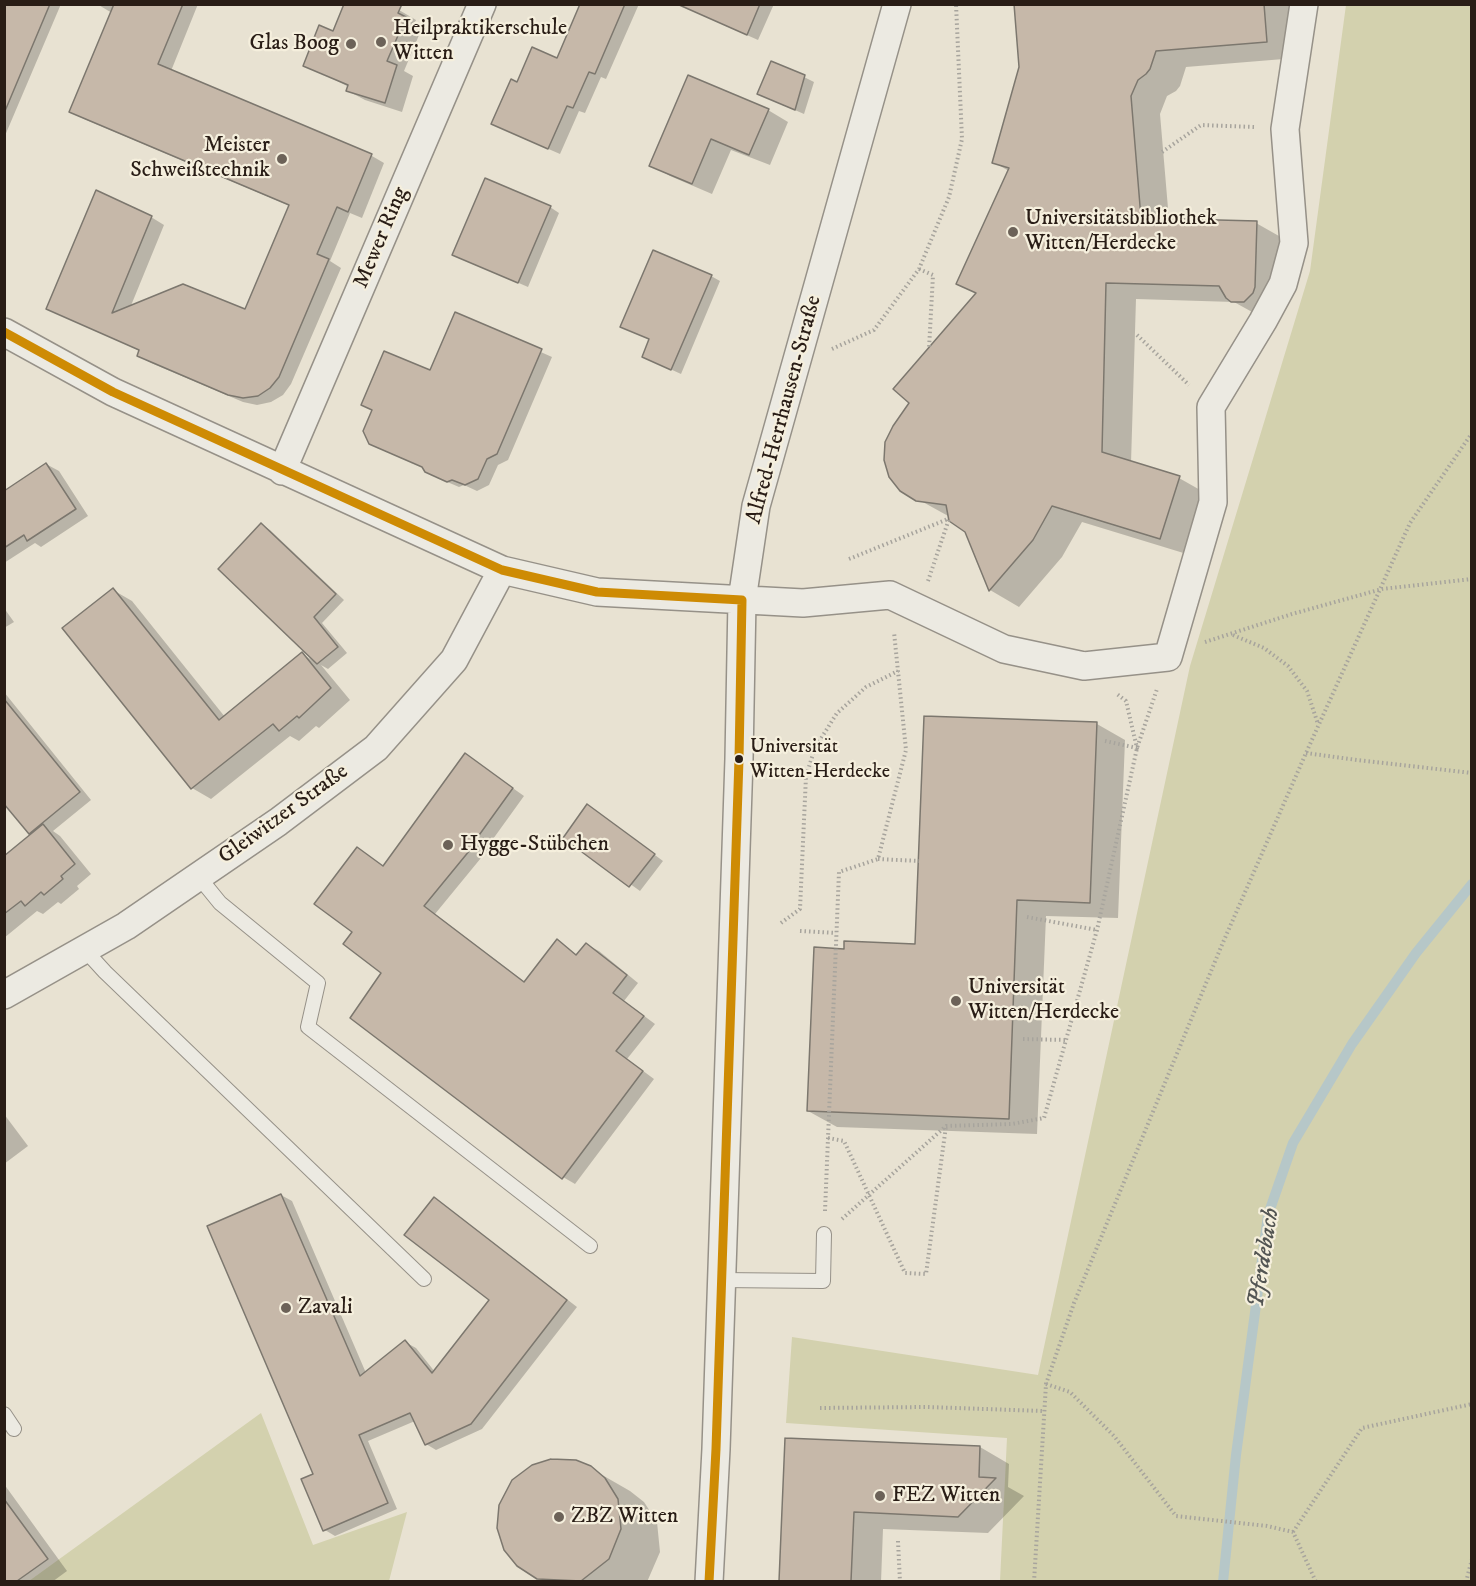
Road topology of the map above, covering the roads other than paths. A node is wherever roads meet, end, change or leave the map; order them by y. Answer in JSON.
{"nodes":[{"id":1,"x":482,"y":4,"type":"edge"},
{"id":2,"x":897,"y":4,"type":"edge"},
{"id":3,"x":1304,"y":4,"type":"edge"},
{"id":4,"x":4,"y":332,"type":"edge"},
{"id":5,"x":282,"y":471,"type":"junction"},
{"id":6,"x":502,"y":570,"type":"junction"},
{"id":7,"x":742,"y":600,"type":"junction"},
{"id":8,"x":198,"y":876,"type":"junction"},
{"id":9,"x":84,"y":949,"type":"junction"},
{"id":10,"x":4,"y":995,"type":"edge"},
{"id":11,"x":824,"y":1234,"type":"road end"},
{"id":12,"x":590,"y":1246,"type":"dead end"},
{"id":13,"x":424,"y":1279,"type":"dead end"},
{"id":14,"x":720,"y":1280,"type":"junction"},
{"id":15,"x":4,"y":1414,"type":"edge"},
{"id":16,"x":14,"y":1429,"type":"dead end"},
{"id":17,"x":710,"y":1581,"type":"edge"}],
"edges":[{"from":1,"to":5,"type":"street","name":"Mewer Ring"},
{"from":2,"to":7,"type":"street","name":"Alfred-Herrhausen-Straße"},
{"from":3,"to":7,"type":"street"},
{"from":4,"to":5,"type":"street"},
{"from":5,"to":6,"type":"street"},
{"from":6,"to":7,"type":"street"},
{"from":6,"to":8,"type":"street","name":"Gleiwitzer Straße"},
{"from":7,"to":14,"type":"street","name":"Alfred-Herrhausen-Straße"},
{"from":8,"to":9,"type":"street","name":"Gleiwitzer Straße"},
{"from":8,"to":12,"type":"lane"},
{"from":9,"to":10,"type":"street","name":"Gleiwitzer Straße"},
{"from":9,"to":13,"type":"lane"},
{"from":11,"to":14,"type":"lane"},
{"from":14,"to":17,"type":"street","name":"Alfred-Herrhausen-Straße"},
{"from":15,"to":16,"type":"lane"}]}
